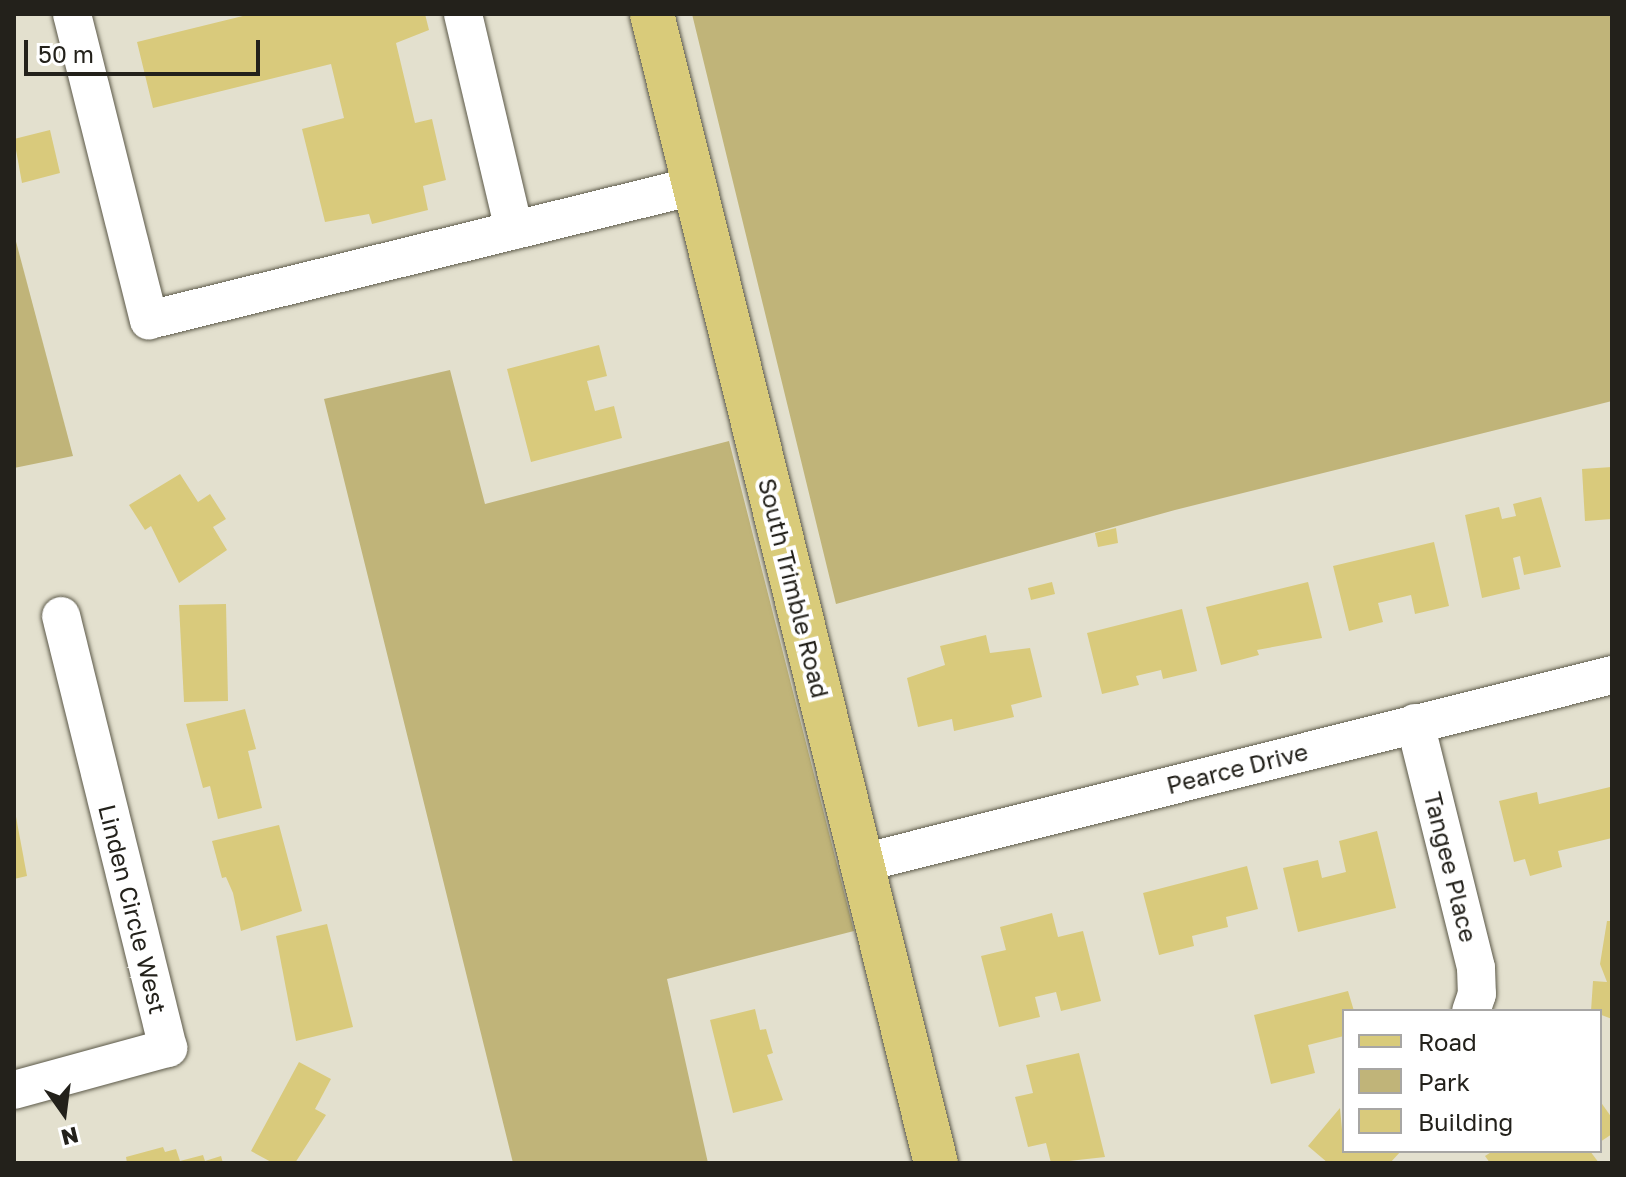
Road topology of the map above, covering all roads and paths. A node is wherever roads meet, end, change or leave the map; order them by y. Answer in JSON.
{"nodes":[{"id":1,"x":72,"y":14,"type":"edge"},
{"id":2,"x":463,"y":14,"type":"edge"},
{"id":3,"x":652,"y":14,"type":"edge"},
{"id":4,"x":694,"y":186,"type":"junction"},
{"id":5,"x":514,"y":230,"type":"junction"},
{"id":6,"x":61,"y":616,"type":"dead end"},
{"id":7,"x":1612,"y":675,"type":"edge"},
{"id":8,"x":1415,"y":723,"type":"junction"},
{"id":9,"x":862,"y":863,"type":"junction"},
{"id":10,"x":1472,"y":1009,"type":"edge"},
{"id":11,"x":14,"y":1090,"type":"edge"},
{"id":12,"x":936,"y":1163,"type":"edge"}],
"edges":[{"from":1,"to":5,"type":"street"},
{"from":2,"to":5,"type":"street"},
{"from":3,"to":4,"type":"main road","name":"South Trimble Road"},
{"from":4,"to":5,"type":"street"},
{"from":4,"to":9,"type":"main road","name":"South Trimble Road"},
{"from":6,"to":11,"type":"street","name":"Linden Circle West"},
{"from":7,"to":8,"type":"street","name":"Pearce Drive"},
{"from":8,"to":9,"type":"street","name":"Pearce Drive"},
{"from":8,"to":10,"type":"street","name":"Tangee Place"},
{"from":9,"to":12,"type":"main road","name":"South Trimble Road"}]}
